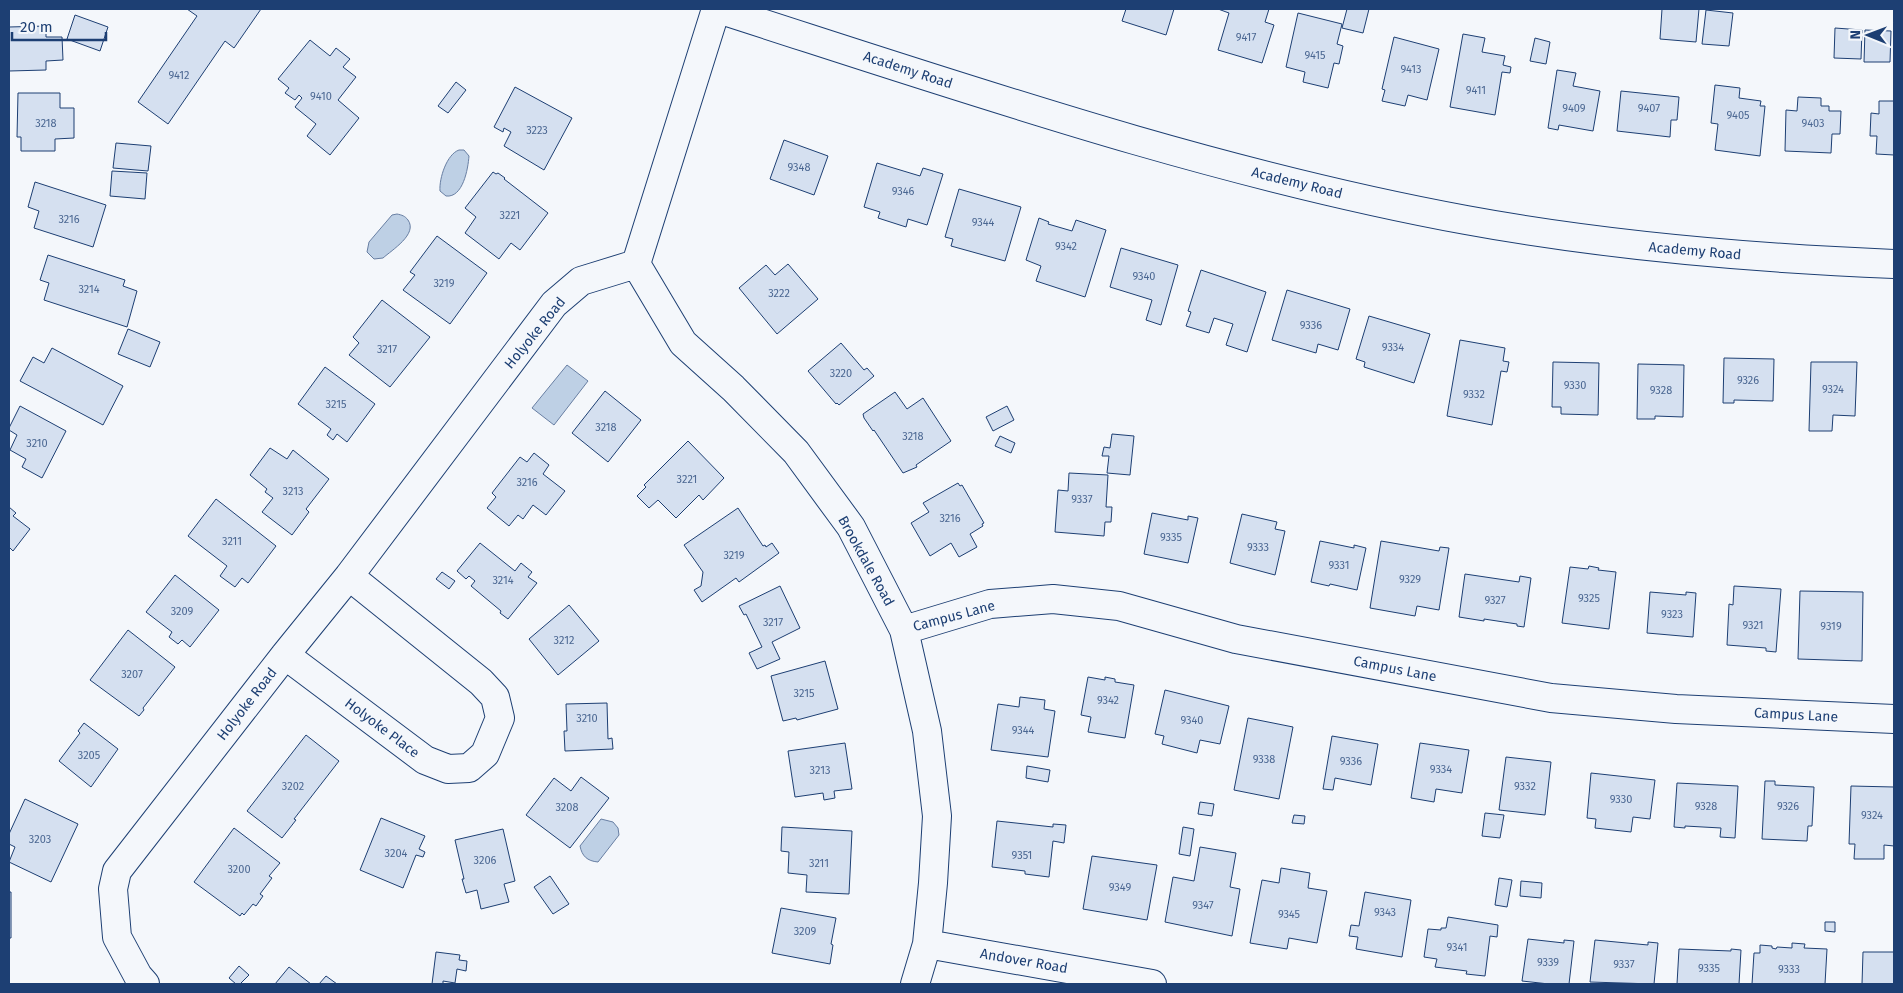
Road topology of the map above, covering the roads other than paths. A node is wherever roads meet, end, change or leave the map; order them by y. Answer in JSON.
{"nodes":[{"id":1,"x":717,"y":9,"type":"edge"},
{"id":2,"x":636,"y":264,"type":"junction"},
{"id":3,"x":1894,"y":264,"type":"edge"},
{"id":4,"x":349,"y":576,"type":"junction"},
{"id":5,"x":904,"y":630,"type":"junction"},
{"id":6,"x":285,"y":655,"type":"junction"},
{"id":7,"x":1894,"y":719,"type":"edge"},
{"id":8,"x":927,"y":944,"type":"junction"},
{"id":9,"x":145,"y":984,"type":"edge"},
{"id":10,"x":915,"y":984,"type":"edge"},
{"id":11,"x":1152,"y":984,"type":"edge"}],
"edges":[{"from":1,"to":2,"type":"street"},
{"from":1,"to":3,"type":"street","name":"Academy Road"},
{"from":2,"to":4,"type":"street","name":"Holyoke Road"},
{"from":2,"to":5,"type":"street","name":"Brookdale Road"},
{"from":4,"to":6,"type":"street","name":"Holyoke Road"},
{"from":4,"to":6,"type":"street","name":"Holyoke Place"},
{"from":5,"to":7,"type":"street","name":"Campus Lane"},
{"from":5,"to":8,"type":"street","name":"Brookdale Road"},
{"from":6,"to":9,"type":"street","name":"Holyoke Road"},
{"from":8,"to":10,"type":"street","name":"Brookdale Road"},
{"from":8,"to":11,"type":"street","name":"Andover Road"}]}
